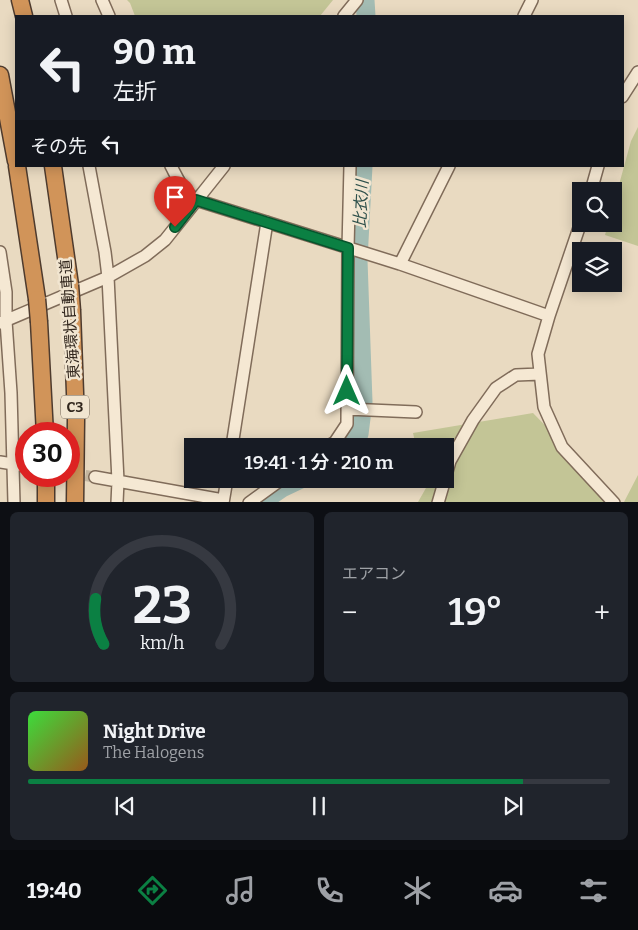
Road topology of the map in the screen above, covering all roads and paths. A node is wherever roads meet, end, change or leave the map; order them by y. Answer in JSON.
{"nodes":[{"id":1,"x":20,"y":0,"type":"edge"},
{"id":2,"x":61,"y":0,"type":"edge"},
{"id":3,"x":102,"y":0,"type":"edge"},
{"id":4,"x":532,"y":0,"type":"edge"},
{"id":5,"x":356,"y":1,"type":"edge"},
{"id":6,"x":24,"y":15,"type":"edge"},
{"id":7,"x":66,"y":15,"type":"edge"},
{"id":8,"x":109,"y":15,"type":"edge"},
{"id":9,"x":345,"y":15,"type":"edge"},
{"id":10,"x":355,"y":15,"type":"edge"},
{"id":11,"x":524,"y":15,"type":"edge"},
{"id":12,"x":638,"y":72,"type":"edge"},
{"id":13,"x":0,"y":75,"type":"edge"},
{"id":14,"x":624,"y":95,"type":"edge"},
{"id":15,"x":15,"y":156,"type":"edge"},
{"id":16,"x":17,"y":167,"type":"edge"},
{"id":17,"x":53,"y":167,"type":"edge"},
{"id":18,"x":89,"y":167,"type":"edge"},
{"id":19,"x":172,"y":167,"type":"edge"},
{"id":20,"x":223,"y":167,"type":"edge"},
{"id":21,"x":350,"y":167,"type":"edge"},
{"id":22,"x":448,"y":167,"type":"edge"},
{"id":23,"x":598,"y":167,"type":"edge"},
{"id":24,"x":594,"y":182,"type":"edge"},
{"id":25,"x":196,"y":200,"type":"junction"},
{"id":26,"x":268,"y":222,"type":"junction"},
{"id":27,"x":578,"y":232,"type":"edge"},
{"id":28,"x":348,"y":248,"type":"junction"},
{"id":29,"x":0,"y":252,"type":"edge"},
{"id":30,"x":400,"y":264,"type":"junction"},
{"id":31,"x":108,"y":278,"type":"junction"},
{"id":32,"x":549,"y":316,"type":"junction"},
{"id":33,"x":3,"y":322,"type":"edge"},
{"id":34,"x":540,"y":374,"type":"junction"},
{"id":35,"x":347,"y":409,"type":"junction"},
{"id":36,"x":416,"y":412,"type":"dead end"},
{"id":37,"x":44,"y":422,"type":"edge"},
{"id":38,"x":233,"y":438,"type":"edge"},
{"id":39,"x":338,"y":438,"type":"edge"},
{"id":40,"x":454,"y":454,"type":"edge"},
{"id":41,"x":0,"y":462,"type":"edge"},
{"id":42,"x":13,"y":464,"type":"junction"},
{"id":43,"x":95,"y":477,"type":"tunnel mouth"},
{"id":44,"x":118,"y":481,"type":"junction"},
{"id":45,"x":46,"y":487,"type":"edge"},
{"id":46,"x":225,"y":488,"type":"edge"},
{"id":47,"x":269,"y":488,"type":"edge"},
{"id":48,"x":442,"y":488,"type":"edge"},
{"id":49,"x":223,"y":501,"type":"edge"},
{"id":50,"x":14,"y":502,"type":"edge"},
{"id":51,"x":46,"y":502,"type":"edge"},
{"id":52,"x":75,"y":502,"type":"edge"},
{"id":53,"x":117,"y":502,"type":"edge"},
{"id":54,"x":249,"y":502,"type":"edge"},
{"id":55,"x":438,"y":502,"type":"edge"},
{"id":56,"x":614,"y":502,"type":"edge"}],
"edges":[{"from":1,"to":6,"type":"highway"},
{"from":2,"to":7,"type":"street"},
{"from":3,"to":8,"type":"street"},
{"from":4,"to":11,"type":"street"},
{"from":5,"to":9,"type":"street"},
{"from":5,"to":10,"type":"street"},
{"from":12,"to":14,"type":"street"},
{"from":13,"to":15,"type":"highway"},
{"from":16,"to":37,"type":"highway","name":"東海環状自動車道","number":"C3","bridge":true},
{"from":17,"to":52,"type":"highway","name":"東海環状自動車道","number":"C3","bridge":true},
{"from":18,"to":31,"type":"street"},
{"from":19,"to":25,"type":"street"},
{"from":20,"to":25,"type":"street"},
{"from":21,"to":28,"type":"street"},
{"from":22,"to":30,"type":"street"},
{"from":23,"to":24,"type":"street"},
{"from":25,"to":26,"type":"street"},
{"from":25,"to":31,"type":"street"},
{"from":26,"to":28,"type":"street"},
{"from":26,"to":38,"type":"street"},
{"from":27,"to":32,"type":"street"},
{"from":28,"to":30,"type":"street"},
{"from":28,"to":35,"type":"street"},
{"from":29,"to":33,"type":"street"},
{"from":30,"to":32,"type":"street"},
{"from":31,"to":33,"type":"street"},
{"from":31,"to":44,"type":"street"},
{"from":32,"to":34,"type":"street"},
{"from":33,"to":42,"type":"street"},
{"from":34,"to":40,"type":"street"},
{"from":34,"to":56,"type":"street"},
{"from":35,"to":36,"type":"street"},
{"from":35,"to":39,"type":"street"},
{"from":41,"to":42,"type":"street"},
{"from":42,"to":50,"type":"street"},
{"from":43,"to":44,"type":"street"},
{"from":44,"to":49,"type":"street"},
{"from":44,"to":53,"type":"street"},
{"from":45,"to":51,"type":"highway"},
{"from":46,"to":49,"type":"street"},
{"from":47,"to":54,"type":"street"},
{"from":48,"to":55,"type":"street"}]}
